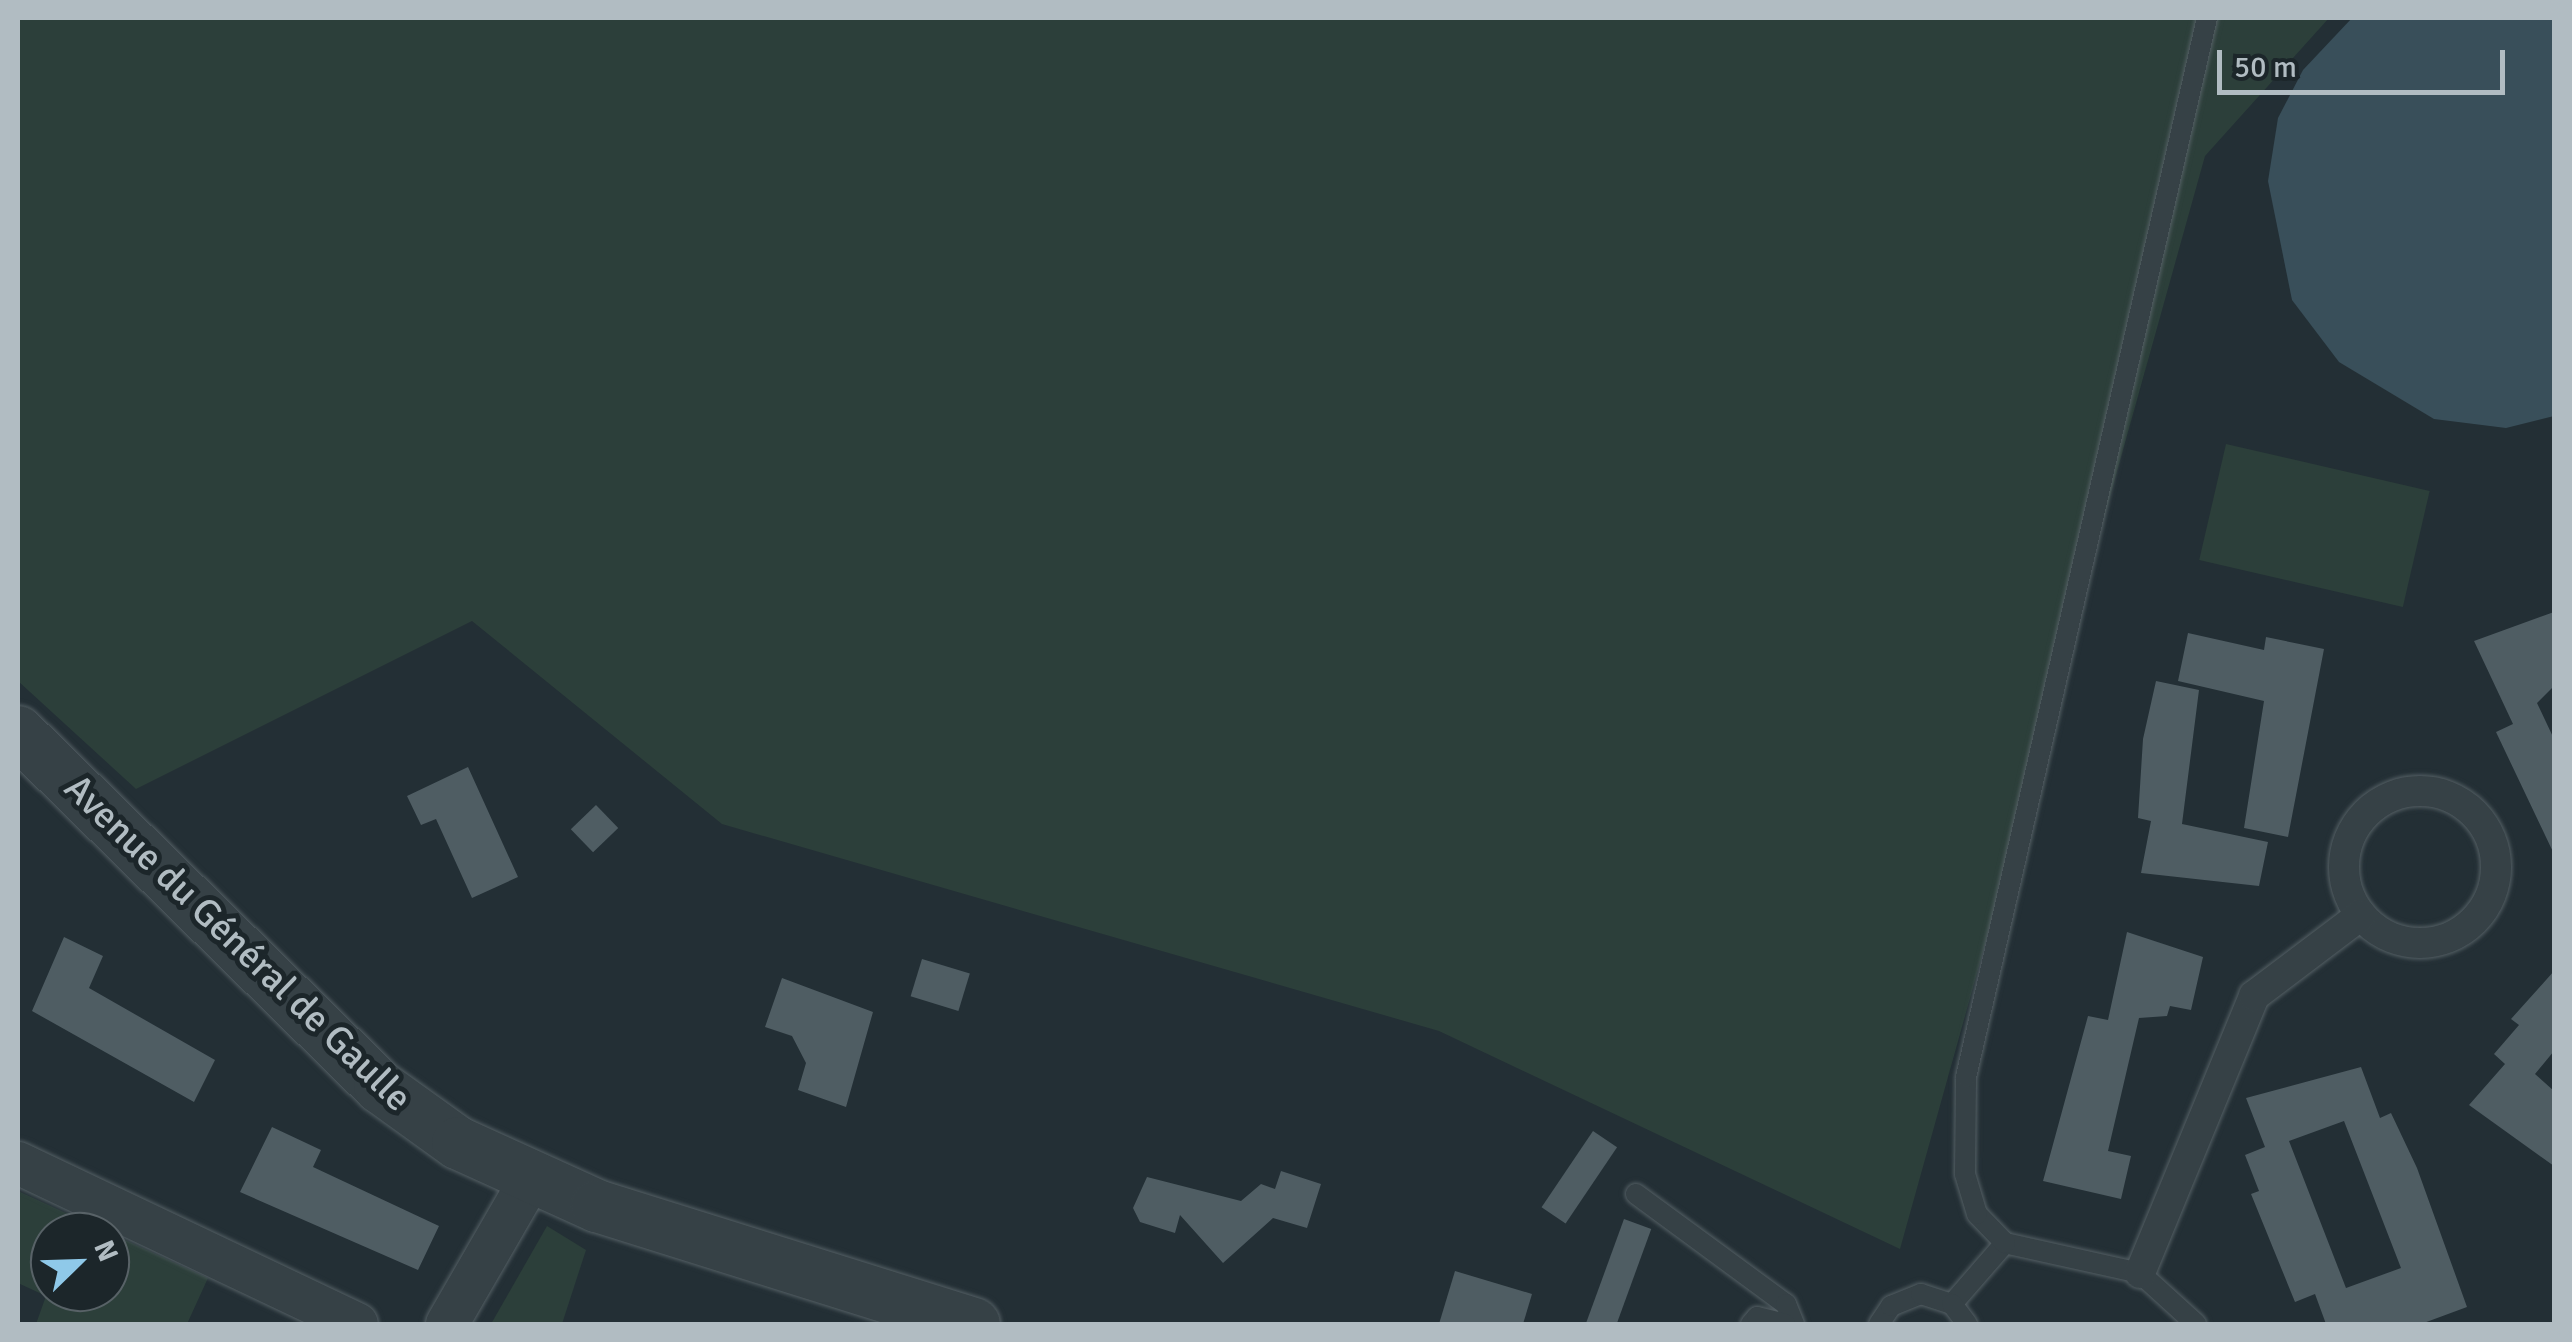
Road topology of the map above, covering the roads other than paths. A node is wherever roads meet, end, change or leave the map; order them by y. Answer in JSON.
{"nodes":[{"id":1,"x":2207,"y":18,"type":"edge"},
{"id":2,"x":18,"y":732,"type":"edge"},
{"id":3,"x":2361,"y":915,"type":"junction"},
{"id":4,"x":18,"y":1164,"type":"edge"},
{"id":5,"x":532,"y":1176,"type":"junction"},
{"id":6,"x":1636,"y":1194,"type":"dead end"},
{"id":7,"x":2005,"y":1243,"type":"junction"},
{"id":8,"x":2140,"y":1273,"type":"junction"},
{"id":9,"x":1952,"y":1304,"type":"junction"},
{"id":10,"x":357,"y":1324,"type":"edge"},
{"id":11,"x":447,"y":1324,"type":"edge"},
{"id":12,"x":974,"y":1324,"type":"edge"},
{"id":13,"x":1751,"y":1324,"type":"edge"},
{"id":14,"x":1785,"y":1324,"type":"edge"},
{"id":15,"x":1794,"y":1324,"type":"edge"},
{"id":16,"x":1879,"y":1324,"type":"edge"},
{"id":17,"x":1967,"y":1324,"type":"edge"},
{"id":18,"x":2196,"y":1324,"type":"edge"}],
"edges":[{"from":1,"to":7,"type":"lane"},
{"from":2,"to":5,"type":"street","name":"Avenue du Général de Gaulle"},
{"from":3,"to":3,"type":"street"},
{"from":3,"to":8,"type":"street"},
{"from":4,"to":10,"type":"street"},
{"from":5,"to":11,"type":"street"},
{"from":5,"to":12,"type":"street","name":"Avenue du Général de Gaulle"},
{"from":6,"to":15,"type":"lane"},
{"from":7,"to":8,"type":"lane"},
{"from":7,"to":9,"type":"lane"},
{"from":8,"to":18,"type":"lane"},
{"from":9,"to":16,"type":"lane"},
{"from":9,"to":17,"type":"lane"},
{"from":13,"to":14,"type":"lane"}]}
